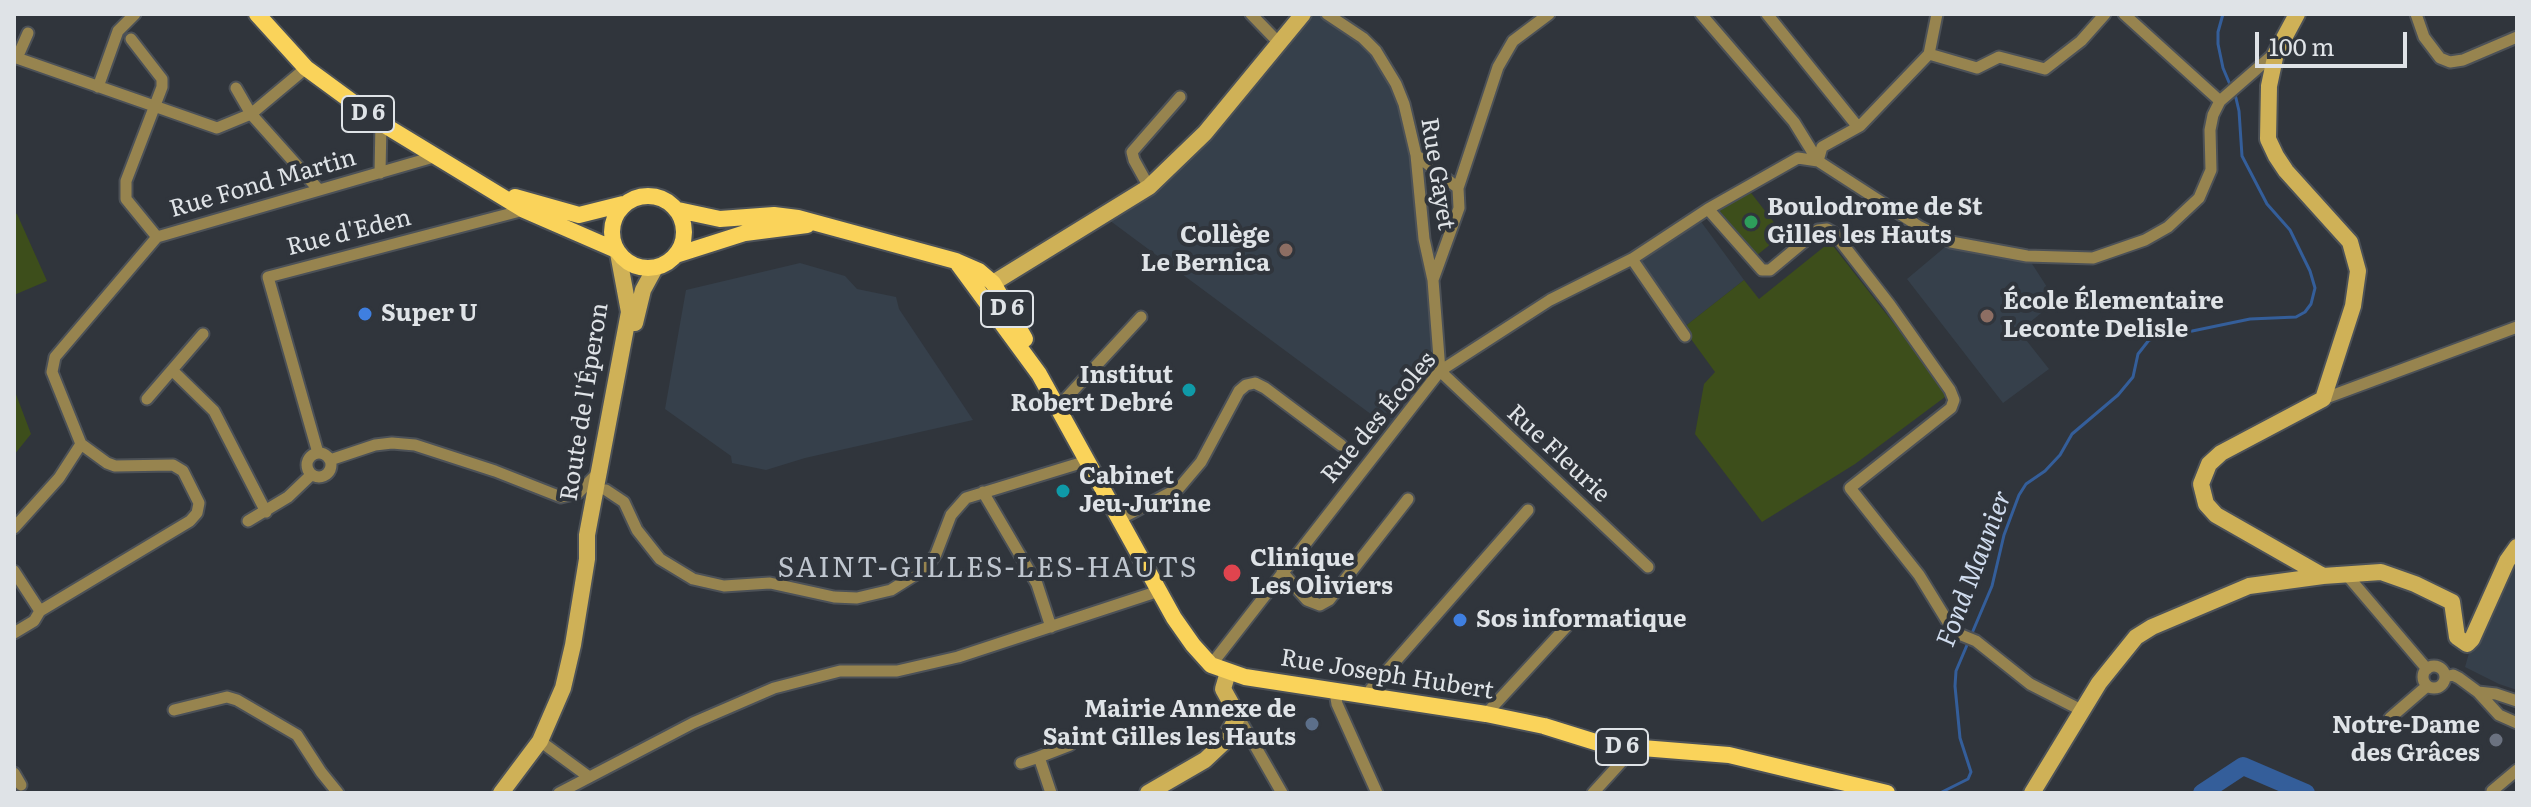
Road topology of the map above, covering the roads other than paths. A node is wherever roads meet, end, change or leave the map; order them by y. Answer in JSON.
{"nodes":[{"id":1,"x":135,"y":14,"type":"edge"},
{"id":2,"x":257,"y":14,"type":"edge"},
{"id":3,"x":1251,"y":14,"type":"edge"},
{"id":4,"x":1303,"y":14,"type":"edge"},
{"id":5,"x":1327,"y":14,"type":"edge"},
{"id":6,"x":1549,"y":14,"type":"edge"},
{"id":7,"x":1701,"y":14,"type":"edge"},
{"id":8,"x":1767,"y":14,"type":"edge"},
{"id":9,"x":1937,"y":14,"type":"edge"},
{"id":10,"x":2105,"y":14,"type":"edge"},
{"id":11,"x":2124,"y":14,"type":"edge"},
{"id":12,"x":2297,"y":14,"type":"edge"},
{"id":13,"x":2416,"y":14,"type":"edge"},
{"id":14,"x":28,"y":33,"type":"dead end"},
{"id":15,"x":2517,"y":37,"type":"edge"},
{"id":16,"x":131,"y":39,"type":"dead end"},
{"id":17,"x":1279,"y":43,"type":"junction"},
{"id":18,"x":2276,"y":53,"type":"junction"},
{"id":19,"x":1929,"y":54,"type":"junction"},
{"id":20,"x":16,"y":57,"type":"edge"},
{"id":21,"x":306,"y":68,"type":"junction"},
{"id":22,"x":98,"y":87,"type":"junction"},
{"id":23,"x":236,"y":88,"type":"dead end"},
{"id":24,"x":2229,"y":94,"type":"junction"},
{"id":25,"x":1180,"y":97,"type":"dead end"},
{"id":26,"x":154,"y":107,"type":"junction"},
{"id":27,"x":251,"y":114,"type":"junction"},
{"id":28,"x":381,"y":123,"type":"junction"},
{"id":29,"x":1858,"y":127,"type":"junction"},
{"id":30,"x":1416,"y":155,"type":"junction"},
{"id":31,"x":437,"y":156,"type":"junction"},
{"id":32,"x":1818,"y":161,"type":"junction"},
{"id":33,"x":380,"y":173,"type":"junction"},
{"id":34,"x":1149,"y":187,"type":"junction"},
{"id":35,"x":1458,"y":188,"type":"junction"},
{"id":36,"x":319,"y":190,"type":"junction"},
{"id":37,"x":496,"y":191,"type":"junction"},
{"id":38,"x":625,"y":203,"type":"junction"},
{"id":39,"x":1708,"y":209,"type":"junction"},
{"id":40,"x":524,"y":210,"type":"junction"},
{"id":41,"x":678,"y":210,"type":"junction"},
{"id":42,"x":820,"y":223,"type":"junction"},
{"id":43,"x":157,"y":237,"type":"junction"},
{"id":44,"x":1424,"y":239,"type":"junction"},
{"id":45,"x":1449,"y":240,"type":"junction"},
{"id":46,"x":617,"y":251,"type":"junction"},
{"id":47,"x":676,"y":255,"type":"junction"},
{"id":48,"x":1632,"y":259,"type":"junction"},
{"id":49,"x":961,"y":267,"type":"junction"},
{"id":50,"x":655,"y":268,"type":"junction"},
{"id":51,"x":1433,"y":280,"type":"junction"},
{"id":52,"x":993,"y":283,"type":"junction"},
{"id":53,"x":1141,"y":317,"type":"dead end"},
{"id":54,"x":2517,"y":327,"type":"edge"},
{"id":55,"x":203,"y":334,"type":"dead end"},
{"id":56,"x":1685,"y":336,"type":"dead end"},
{"id":57,"x":172,"y":370,"type":"junction"},
{"id":58,"x":1440,"y":371,"type":"junction"},
{"id":59,"x":1039,"y":374,"type":"junction"},
{"id":60,"x":147,"y":399,"type":"dead end"},
{"id":61,"x":2323,"y":399,"type":"junction"},
{"id":62,"x":1058,"y":407,"type":"junction"},
{"id":63,"x":81,"y":444,"type":"junction"},
{"id":64,"x":1341,"y":445,"type":"dead end"},
{"id":65,"x":605,"y":447,"type":"junction"},
{"id":66,"x":318,"y":453,"type":"junction"},
{"id":67,"x":330,"y":460,"type":"junction"},
{"id":68,"x":1087,"y":461,"type":"junction"},
{"id":69,"x":601,"y":471,"type":"junction"},
{"id":70,"x":311,"y":475,"type":"junction"},
{"id":71,"x":606,"y":490,"type":"junction"},
{"id":72,"x":983,"y":492,"type":"junction"},
{"id":73,"x":1408,"y":499,"type":"dead end"},
{"id":74,"x":1528,"y":510,"type":"dead end"},
{"id":75,"x":266,"y":512,"type":"junction"},
{"id":76,"x":1120,"y":519,"type":"junction"},
{"id":77,"x":248,"y":521,"type":"dead end"},
{"id":78,"x":14,"y":528,"type":"edge"},
{"id":79,"x":2517,"y":547,"type":"edge"},
{"id":80,"x":587,"y":559,"type":"junction"},
{"id":81,"x":1648,"y":567,"type":"dead end"},
{"id":82,"x":14,"y":571,"type":"edge"},
{"id":83,"x":1282,"y":572,"type":"junction"},
{"id":84,"x":2346,"y":574,"type":"junction"},
{"id":85,"x":2323,"y":576,"type":"junction"},
{"id":86,"x":1159,"y":591,"type":"junction"},
{"id":87,"x":40,"y":611,"type":"junction"},
{"id":88,"x":1567,"y":626,"type":"dead end"},
{"id":89,"x":1051,"y":627,"type":"junction"},
{"id":90,"x":14,"y":633,"type":"edge"},
{"id":91,"x":1211,"y":665,"type":"junction"},
{"id":92,"x":2427,"y":669,"type":"junction"},
{"id":93,"x":1228,"y":672,"type":"junction"},
{"id":94,"x":2445,"y":677,"type":"junction"},
{"id":95,"x":2427,"y":686,"type":"junction"},
{"id":96,"x":1335,"y":692,"type":"junction"},
{"id":97,"x":2478,"y":692,"type":"junction"},
{"id":98,"x":1368,"y":697,"type":"junction"},
{"id":99,"x":2517,"y":701,"type":"edge"},
{"id":100,"x":174,"y":710,"type":"dead end"},
{"id":101,"x":2081,"y":710,"type":"junction"},
{"id":102,"x":1486,"y":714,"type":"junction"},
{"id":103,"x":1238,"y":716,"type":"junction"},
{"id":104,"x":2390,"y":718,"type":"dead end"},
{"id":105,"x":2517,"y":723,"type":"edge"},
{"id":106,"x":540,"y":741,"type":"junction"},
{"id":107,"x":1070,"y":745,"type":"dead end"},
{"id":108,"x":1634,"y":748,"type":"junction"},
{"id":109,"x":1039,"y":757,"type":"junction"},
{"id":110,"x":1021,"y":763,"type":"dead end"},
{"id":111,"x":2517,"y":770,"type":"edge"},
{"id":112,"x":14,"y":773,"type":"edge"},
{"id":113,"x":589,"y":777,"type":"junction"},
{"id":114,"x":21,"y":785,"type":"dead end"},
{"id":115,"x":2492,"y":791,"type":"dead end"},
{"id":116,"x":338,"y":793,"type":"edge"},
{"id":117,"x":501,"y":793,"type":"edge"},
{"id":118,"x":559,"y":793,"type":"edge"},
{"id":119,"x":1051,"y":793,"type":"edge"},
{"id":120,"x":1148,"y":793,"type":"edge"},
{"id":121,"x":1282,"y":793,"type":"edge"},
{"id":122,"x":1377,"y":793,"type":"edge"},
{"id":123,"x":1593,"y":793,"type":"edge"},
{"id":124,"x":1887,"y":793,"type":"edge"},
{"id":125,"x":2032,"y":793,"type":"edge"}],
"edges":[{"from":1,"to":22,"type":"street"},
{"from":2,"to":21,"type":"main road","number":"D 6"},
{"from":3,"to":17,"type":"street"},
{"from":4,"to":17,"type":"main road"},
{"from":5,"to":30,"type":"street","name":"Rue Gayet"},
{"from":6,"to":35,"type":"street"},
{"from":7,"to":32,"type":"street"},
{"from":8,"to":29,"type":"street"},
{"from":9,"to":19,"type":"street"},
{"from":10,"to":19,"type":"street"},
{"from":11,"to":24,"type":"street"},
{"from":12,"to":18,"type":"main road"},
{"from":13,"to":15,"type":"street"},
{"from":14,"to":20,"type":"street"},
{"from":16,"to":26,"type":"street"},
{"from":17,"to":34,"type":"main road"},
{"from":18,"to":24,"type":"street"},
{"from":18,"to":61,"type":"main road"},
{"from":19,"to":29,"type":"street"},
{"from":20,"to":22,"type":"street"},
{"from":21,"to":27,"type":"street"},
{"from":21,"to":28,"type":"main road","number":"D 6"},
{"from":22,"to":26,"type":"street"},
{"from":23,"to":27,"type":"street"},
{"from":24,"to":32,"type":"street"},
{"from":25,"to":34,"type":"street"},
{"from":26,"to":27,"type":"street"},
{"from":26,"to":43,"type":"street"},
{"from":27,"to":36,"type":"street"},
{"from":28,"to":31,"type":"main road","number":"D 6"},
{"from":28,"to":33,"type":"street"},
{"from":29,"to":32,"type":"street"},
{"from":30,"to":35,"type":"street"},
{"from":30,"to":44,"type":"street","name":"Rue Gayet"},
{"from":31,"to":33,"type":"street","name":"Rue Fond Martin"},
{"from":31,"to":37,"type":"main road","number":"D 6"},
{"from":32,"to":39,"type":"street","name":"Rue des Écoles"},
{"from":33,"to":36,"type":"street","name":"Rue Fond Martin"},
{"from":34,"to":52,"type":"main road"},
{"from":35,"to":45,"type":"street"},
{"from":36,"to":43,"type":"street","name":"Rue Fond Martin"},
{"from":37,"to":38,"type":"main road","number":"D 6"},
{"from":37,"to":40,"type":"main road","number":"D 6"},
{"from":38,"to":41,"type":"main road"},
{"from":38,"to":46,"type":"main road"},
{"from":39,"to":48,"type":"street","name":"Rue des Écoles"},
{"from":39,"to":101,"type":"street"},
{"from":40,"to":46,"type":"main road","number":"D 6"},
{"from":40,"to":66,"type":"street","name":"Rue d'Eden"},
{"from":41,"to":42,"type":"main road","name":"Rue Joseph Hubert","number":"D 6"},
{"from":41,"to":47,"type":"main road"},
{"from":42,"to":47,"type":"main road","name":"Rue Joseph Hubert","number":"D 6"},
{"from":42,"to":49,"type":"main road","name":"Rue Joseph Hubert","number":"D 6"},
{"from":43,"to":63,"type":"street","name":"Rue Fond Martin"},
{"from":44,"to":45,"type":"street"},
{"from":44,"to":51,"type":"street","name":"Rue Gayet"},
{"from":45,"to":51,"type":"street"},
{"from":46,"to":50,"type":"main road"},
{"from":46,"to":65,"type":"main road","name":"Route de l'Éperon"},
{"from":47,"to":50,"type":"main road"},
{"from":48,"to":56,"type":"street"},
{"from":48,"to":58,"type":"street","name":"Rue des Écoles"},
{"from":49,"to":52,"type":"main road","name":"Rue Joseph Hubert","number":"D 6"},
{"from":49,"to":59,"type":"main road","name":"Rue Joseph Hubert","number":"D 6"},
{"from":50,"to":71,"type":"main road","name":"Route de l'Éperon"},
{"from":51,"to":58,"type":"street","name":"Rue Gayet"},
{"from":52,"to":59,"type":"main road","name":"Rue Joseph Hubert","number":"D 6"},
{"from":53,"to":62,"type":"street"},
{"from":54,"to":61,"type":"street"},
{"from":55,"to":57,"type":"street"},
{"from":57,"to":60,"type":"street"},
{"from":57,"to":75,"type":"street"},
{"from":58,"to":81,"type":"street","name":"Rue Fleurie"},
{"from":58,"to":83,"type":"street","name":"Rue des Écoles"},
{"from":59,"to":62,"type":"main road","name":"Rue Joseph Hubert","number":"D 6"},
{"from":61,"to":85,"type":"main road"},
{"from":62,"to":68,"type":"main road","name":"Rue Joseph Hubert","number":"D 6"},
{"from":63,"to":78,"type":"street"},
{"from":63,"to":87,"type":"street"},
{"from":64,"to":76,"type":"street"},
{"from":65,"to":69,"type":"main road","name":"Route de l'Éperon"},
{"from":65,"to":71,"type":"main road"},
{"from":66,"to":67,"type":"street"},
{"from":66,"to":70,"type":"street"},
{"from":67,"to":69,"type":"street"},
{"from":67,"to":70,"type":"street"},
{"from":68,"to":72,"type":"street"},
{"from":68,"to":76,"type":"main road","name":"Rue Joseph Hubert","number":"D 6"},
{"from":69,"to":80,"type":"main road","name":"Route de l'Éperon"},
{"from":70,"to":75,"type":"street"},
{"from":71,"to":72,"type":"street"},
{"from":71,"to":80,"type":"main road","name":"Route de l'Éperon"},
{"from":72,"to":89,"type":"street"},
{"from":73,"to":83,"type":"street"},
{"from":74,"to":98,"type":"street"},
{"from":75,"to":77,"type":"street"},
{"from":76,"to":86,"type":"main road","name":"Rue Joseph Hubert","number":"D 6"},
{"from":79,"to":84,"type":"main road"},
{"from":80,"to":106,"type":"main road","name":"Route de l'Éperon"},
{"from":82,"to":87,"type":"street"},
{"from":83,"to":91,"type":"street","name":"Rue des Écoles"},
{"from":84,"to":85,"type":"main road"},
{"from":84,"to":92,"type":"street"},
{"from":85,"to":101,"type":"main road"},
{"from":86,"to":89,"type":"street"},
{"from":86,"to":91,"type":"main road","name":"Rue Joseph Hubert","number":"D 6"},
{"from":87,"to":90,"type":"street"},
{"from":88,"to":102,"type":"street"},
{"from":89,"to":113,"type":"street"},
{"from":91,"to":93,"type":"main road","name":"Rue Joseph Hubert","number":"D 6"},
{"from":92,"to":94,"type":"street"},
{"from":92,"to":95,"type":"street"},
{"from":93,"to":96,"type":"main road","name":"Rue Joseph Hubert","number":"D 6"},
{"from":93,"to":103,"type":"main road"},
{"from":94,"to":95,"type":"street"},
{"from":94,"to":97,"type":"street"},
{"from":95,"to":104,"type":"street"},
{"from":96,"to":98,"type":"main road","name":"Rue Joseph Hubert","number":"D 6"},
{"from":96,"to":122,"type":"street"},
{"from":97,"to":99,"type":"street"},
{"from":97,"to":105,"type":"street"},
{"from":98,"to":102,"type":"main road","name":"Rue Joseph Hubert","number":"D 6"},
{"from":100,"to":116,"type":"street"},
{"from":101,"to":125,"type":"main road"},
{"from":102,"to":108,"type":"main road","name":"Rue Joseph Hubert","number":"D 6"},
{"from":103,"to":120,"type":"main road"},
{"from":103,"to":121,"type":"street"},
{"from":106,"to":113,"type":"street"},
{"from":106,"to":117,"type":"main road","name":"Route de l'Éperon"},
{"from":107,"to":109,"type":"street"},
{"from":108,"to":123,"type":"street"},
{"from":108,"to":124,"type":"main road","name":"Rue Joseph Hubert","number":"D 6"},
{"from":109,"to":110,"type":"street"},
{"from":109,"to":119,"type":"street"},
{"from":111,"to":115,"type":"street"},
{"from":112,"to":114,"type":"street"},
{"from":113,"to":118,"type":"street"}]}
